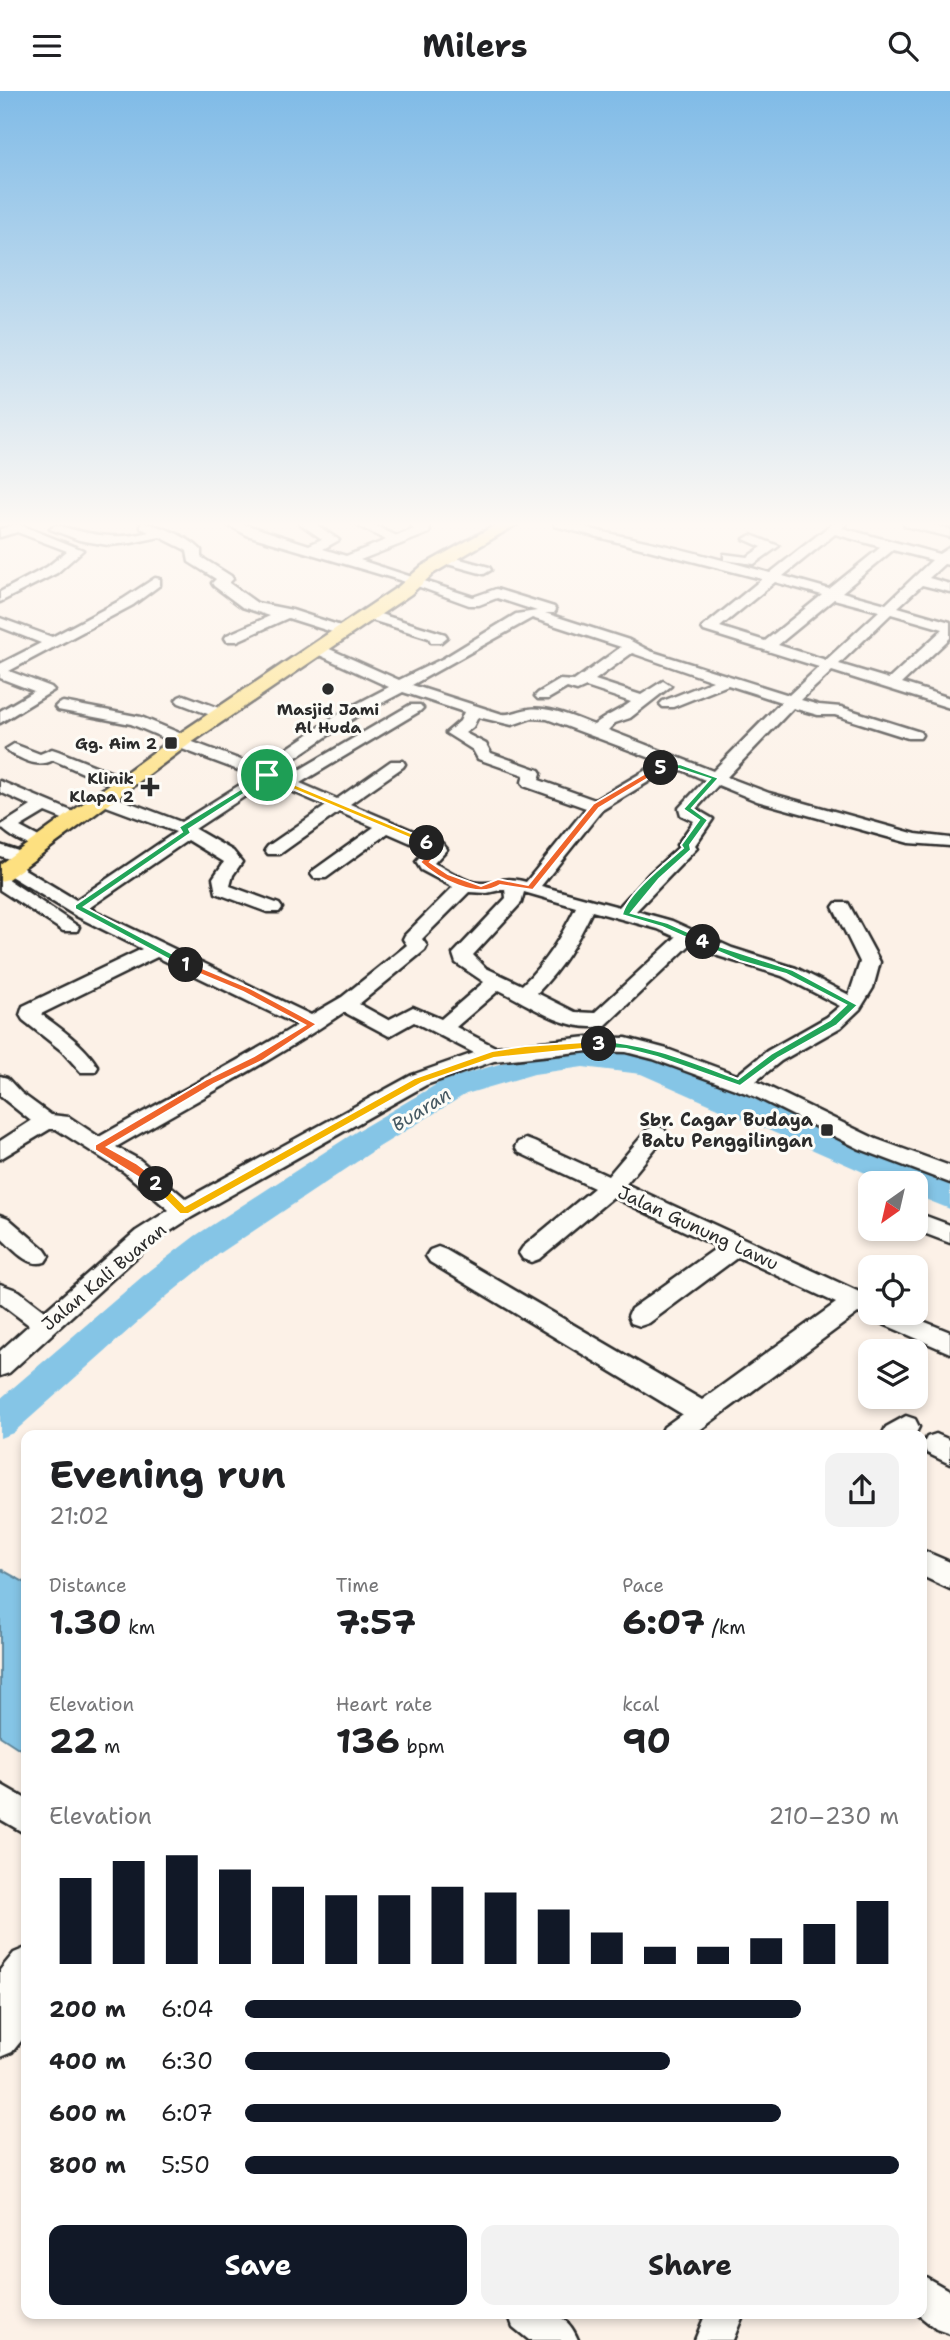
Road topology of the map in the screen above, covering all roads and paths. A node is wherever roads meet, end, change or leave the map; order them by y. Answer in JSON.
{"nodes":[{"id":1,"x":15,"y":628,"type":"edge"},
{"id":2,"x":79,"y":628,"type":"edge"},
{"id":3,"x":253,"y":628,"type":"edge"},
{"id":4,"x":334,"y":628,"type":"edge"},
{"id":5,"x":351,"y":628,"type":"edge"},
{"id":6,"x":411,"y":628,"type":"edge"},
{"id":7,"x":503,"y":628,"type":"edge"},
{"id":8,"x":578,"y":628,"type":"edge"},
{"id":9,"x":709,"y":628,"type":"edge"},
{"id":10,"x":790,"y":628,"type":"edge"},
{"id":11,"x":868,"y":628,"type":"edge"},
{"id":12,"x":950,"y":628,"type":"edge"},
{"id":13,"x":345,"y":632,"type":"junction"},
{"id":14,"x":232,"y":638,"type":"dead end"},
{"id":15,"x":436,"y":639,"type":"dead end"},
{"id":16,"x":52,"y":642,"type":"junction"},
{"id":17,"x":768,"y":646,"type":"junction"},
{"id":18,"x":630,"y":649,"type":"junction"},
{"id":19,"x":320,"y":650,"type":"junction"},
{"id":20,"x":830,"y":665,"type":"junction"},
{"id":21,"x":0,"y":671,"type":"edge"},
{"id":22,"x":584,"y":681,"type":"junction"},
{"id":23,"x":726,"y":681,"type":"junction"},
{"id":24,"x":892,"y":685,"type":"junction"},
{"id":25,"x":400,"y":686,"type":"junction"},
{"id":26,"x":663,"y":686,"type":"dead end"},
{"id":27,"x":46,"y":690,"type":"joint"},
{"id":28,"x":543,"y":696,"type":"dead end"},
{"id":29,"x":184,"y":700,"type":"dead end"},
{"id":30,"x":643,"y":701,"type":"junction"},
{"id":31,"x":791,"y":701,"type":"junction"},
{"id":32,"x":950,"y":703,"type":"edge"},
{"id":33,"x":668,"y":704,"type":"dead end"},
{"id":34,"x":63,"y":707,"type":"dead end"},
{"id":35,"x":415,"y":708,"type":"dead end"},
{"id":36,"x":473,"y":710,"type":"junction"},
{"id":37,"x":221,"y":714,"type":"junction"},
{"id":38,"x":0,"y":718,"type":"edge"},
{"id":39,"x":597,"y":731,"type":"junction"},
{"id":40,"x":914,"y":735,"type":"dead end"},
{"id":41,"x":181,"y":741,"type":"junction"},
{"id":42,"x":15,"y":749,"type":"dead end"},
{"id":43,"x":397,"y":764,"type":"dead end"},
{"id":44,"x":680,"y":766,"type":"junction"},
{"id":45,"x":259,"y":772,"type":"junction"},
{"id":46,"x":715,"y":778,"type":"junction"},
{"id":47,"x":124,"y":784,"type":"junction"},
{"id":48,"x":287,"y":785,"type":"junction"},
{"id":49,"x":0,"y":786,"type":"edge"},
{"id":50,"x":104,"y":799,"type":"junction"},
{"id":51,"x":336,"y":804,"type":"junction"},
{"id":52,"x":44,"y":805,"type":"junction"},
{"id":53,"x":596,"y":806,"type":"junction"},
{"id":54,"x":75,"y":819,"type":"junction"},
{"id":55,"x":387,"y":825,"type":"junction"},
{"id":56,"x":185,"y":830,"type":"junction"},
{"id":57,"x":946,"y":842,"type":"dead end"},
{"id":58,"x":41,"y":843,"type":"junction"},
{"id":59,"x":0,"y":849,"type":"edge"},
{"id":60,"x":274,"y":850,"type":"dead end"},
{"id":61,"x":8,"y":870,"type":"edge"},
{"id":62,"x":320,"y":874,"type":"dead end"},
{"id":63,"x":466,"y":884,"type":"junction"},
{"id":64,"x":522,"y":886,"type":"junction"},
{"id":65,"x":586,"y":905,"type":"junction"},
{"id":66,"x":78,"y":907,"type":"junction"},
{"id":67,"x":842,"y":907,"type":"dead end"},
{"id":68,"x":273,"y":908,"type":"dead end"},
{"id":69,"x":626,"y":915,"type":"junction"},
{"id":70,"x":70,"y":927,"type":"dead end"},
{"id":71,"x":688,"y":936,"type":"junction"},
{"id":72,"x":155,"y":950,"type":"junction"},
{"id":73,"x":497,"y":981,"type":"junction"},
{"id":74,"x":524,"y":994,"type":"junction"},
{"id":75,"x":346,"y":1004,"type":"junction"},
{"id":76,"x":853,"y":1005,"type":"junction"},
{"id":77,"x":312,"y":1024,"type":"junction"},
{"id":78,"x":435,"y":1024,"type":"junction"},
{"id":79,"x":492,"y":1054,"type":"junction"},
{"id":80,"x":88,"y":1067,"type":"dead end"},
{"id":81,"x":0,"y":1083,"type":"edge"},
{"id":82,"x":740,"y":1083,"type":"junction"},
{"id":83,"x":46,"y":1122,"type":"junction"},
{"id":84,"x":656,"y":1134,"type":"dead end"},
{"id":85,"x":99,"y":1147,"type":"junction"},
{"id":86,"x":526,"y":1147,"type":"dead end"},
{"id":87,"x":0,"y":1151,"type":"edge"},
{"id":88,"x":950,"y":1175,"type":"edge"},
{"id":89,"x":611,"y":1187,"type":"junction"},
{"id":90,"x":184,"y":1212,"type":"junction"},
{"id":91,"x":0,"y":1224,"type":"edge"},
{"id":92,"x":928,"y":1225,"type":"edge"},
{"id":93,"x":950,"y":1234,"type":"edge"},
{"id":94,"x":736,"y":1246,"type":"junction"},
{"id":95,"x":531,"y":1252,"type":"dead end"},
{"id":96,"x":37,"y":1256,"type":"dead end"},
{"id":97,"x":438,"y":1256,"type":"dead end"},
{"id":98,"x":0,"y":1293,"type":"edge"},
{"id":99,"x":858,"y":1303,"type":"edge"},
{"id":100,"x":858,"y":1308,"type":"edge"},
{"id":101,"x":640,"y":1316,"type":"dead end"},
{"id":102,"x":46,"y":1325,"type":"junction"},
{"id":103,"x":908,"y":1325,"type":"edge"},
{"id":104,"x":950,"y":1343,"type":"edge"},
{"id":105,"x":0,"y":1366,"type":"edge"},
{"id":106,"x":702,"y":1413,"type":"junction"},
{"id":107,"x":680,"y":1430,"type":"edge"},
{"id":108,"x":927,"y":1564,"type":"edge"},
{"id":109,"x":950,"y":1576,"type":"edge"},
{"id":110,"x":0,"y":1800,"type":"edge"},
{"id":111,"x":21,"y":1815,"type":"edge"},
{"id":112,"x":21,"y":1971,"type":"edge"},
{"id":113,"x":0,"y":1997,"type":"edge"},
{"id":114,"x":21,"y":2014,"type":"edge"},
{"id":115,"x":0,"y":2040,"type":"edge"},
{"id":116,"x":927,"y":2298,"type":"edge"},
{"id":117,"x":950,"y":2315,"type":"edge"},
{"id":118,"x":534,"y":2319,"type":"edge"},
{"id":119,"x":723,"y":2319,"type":"edge"},
{"id":120,"x":559,"y":2340,"type":"edge"},
{"id":121,"x":714,"y":2340,"type":"edge"}],
"edges":[{"from":1,"to":16,"type":"street"},
{"from":2,"to":16,"type":"street"},
{"from":3,"to":14,"type":"street"},
{"from":4,"to":13,"type":"street"},
{"from":5,"to":13,"type":"main road"},
{"from":6,"to":15,"type":"street"},
{"from":7,"to":25,"type":"street"},
{"from":8,"to":18,"type":"street"},
{"from":9,"to":17,"type":"street"},
{"from":10,"to":17,"type":"street"},
{"from":11,"to":20,"type":"street"},
{"from":12,"to":24,"type":"street"},
{"from":13,"to":19,"type":"main road"},
{"from":16,"to":21,"type":"street"},
{"from":17,"to":20,"type":"street"},
{"from":18,"to":22,"type":"street"},
{"from":18,"to":23,"type":"street"},
{"from":19,"to":25,"type":"street"},
{"from":19,"to":37,"type":"main road"},
{"from":20,"to":24,"type":"street"},
{"from":20,"to":31,"type":"street"},
{"from":21,"to":27,"type":"street"},
{"from":22,"to":28,"type":"street"},
{"from":22,"to":30,"type":"street"},
{"from":23,"to":31,"type":"street"},
{"from":23,"to":33,"type":"street"},
{"from":24,"to":32,"type":"street"},
{"from":25,"to":36,"type":"street"},
{"from":25,"to":45,"type":"street"},
{"from":26,"to":30,"type":"street"},
{"from":27,"to":38,"type":"street"},
{"from":29,"to":37,"type":"street"},
{"from":30,"to":39,"type":"street"},
{"from":31,"to":40,"type":"street"},
{"from":31,"to":46,"type":"street"},
{"from":34,"to":41,"type":"street"},
{"from":35,"to":48,"type":"street"},
{"from":36,"to":39,"type":"street"},
{"from":36,"to":53,"type":"street"},
{"from":37,"to":41,"type":"main road"},
{"from":39,"to":44,"type":"street"},
{"from":41,"to":45,"type":"street"},
{"from":41,"to":47,"type":"main road"},
{"from":42,"to":47,"type":"street"},
{"from":43,"to":51,"type":"street"},
{"from":44,"to":46,"type":"street"},
{"from":44,"to":53,"type":"street"},
{"from":45,"to":48,"type":"street"},
{"from":45,"to":56,"type":"street"},
{"from":46,"to":57,"type":"street"},
{"from":46,"to":69,"type":"street"},
{"from":47,"to":50,"type":"main road"},
{"from":48,"to":51,"type":"street"},
{"from":49,"to":52,"type":"street"},
{"from":50,"to":54,"type":"main road"},
{"from":50,"to":56,"type":"street"},
{"from":51,"to":55,"type":"street"},
{"from":51,"to":60,"type":"street"},
{"from":52,"to":54,"type":"street"},
{"from":52,"to":58,"type":"street"},
{"from":53,"to":64,"type":"street"},
{"from":54,"to":58,"type":"main road"},
{"from":55,"to":62,"type":"street"},
{"from":55,"to":63,"type":"street"},
{"from":56,"to":66,"type":"street"},
{"from":56,"to":68,"type":"street"},
{"from":58,"to":61,"type":"main road"},
{"from":59,"to":61,"type":"street"},
{"from":61,"to":66,"type":"street"},
{"from":61,"to":70,"type":"street"},
{"from":63,"to":64,"type":"street"},
{"from":63,"to":75,"type":"street"},
{"from":64,"to":65,"type":"street"},
{"from":64,"to":73,"type":"street"},
{"from":65,"to":69,"type":"street"},
{"from":65,"to":74,"type":"street"},
{"from":66,"to":72,"type":"street"},
{"from":67,"to":76,"type":"street"},
{"from":69,"to":71,"type":"street"},
{"from":71,"to":74,"type":"street"},
{"from":71,"to":76,"type":"street"},
{"from":72,"to":77,"type":"street"},
{"from":72,"to":80,"type":"street"},
{"from":73,"to":74,"type":"street"},
{"from":73,"to":78,"type":"street"},
{"from":75,"to":77,"type":"street"},
{"from":75,"to":78,"type":"street"},
{"from":76,"to":82,"type":"street"},
{"from":77,"to":85,"type":"street"},
{"from":78,"to":79,"type":"street"},
{"from":79,"to":82,"type":"street","name":"Jalan Kali Buaran"},
{"from":79,"to":90,"type":"street","name":"Jalan Kali Buaran"},
{"from":81,"to":83,"type":"street"},
{"from":82,"to":88,"type":"street","name":"Jalan Kali Buaran"},
{"from":83,"to":85,"type":"street"},
{"from":83,"to":87,"type":"street"},
{"from":84,"to":89,"type":"street"},
{"from":85,"to":90,"type":"street"},
{"from":86,"to":89,"type":"street","name":"Jalan Gunung Lawu"},
{"from":89,"to":94,"type":"street","name":"Jalan Gunung Lawu"},
{"from":89,"to":95,"type":"street"},
{"from":90,"to":102,"type":"street","name":"Jalan Kali Buaran"},
{"from":91,"to":96,"type":"street"},
{"from":92,"to":93,"type":"street"},
{"from":94,"to":99,"type":"street","name":"Jalan Gunung Lawu"},
{"from":94,"to":101,"type":"street"},
{"from":97,"to":106,"type":"street"},
{"from":98,"to":102,"type":"street"},
{"from":100,"to":106,"type":"street"},
{"from":102,"to":105,"type":"street","name":"Jalan Kali Buaran"},
{"from":103,"to":104,"type":"street"},
{"from":106,"to":107,"type":"street"},
{"from":108,"to":109,"type":"street"},
{"from":110,"to":111,"type":"street"},
{"from":112,"to":113,"type":"street"},
{"from":114,"to":115,"type":"street"},
{"from":116,"to":117,"type":"street"},
{"from":118,"to":120,"type":"street"},
{"from":119,"to":121,"type":"street"}]}
